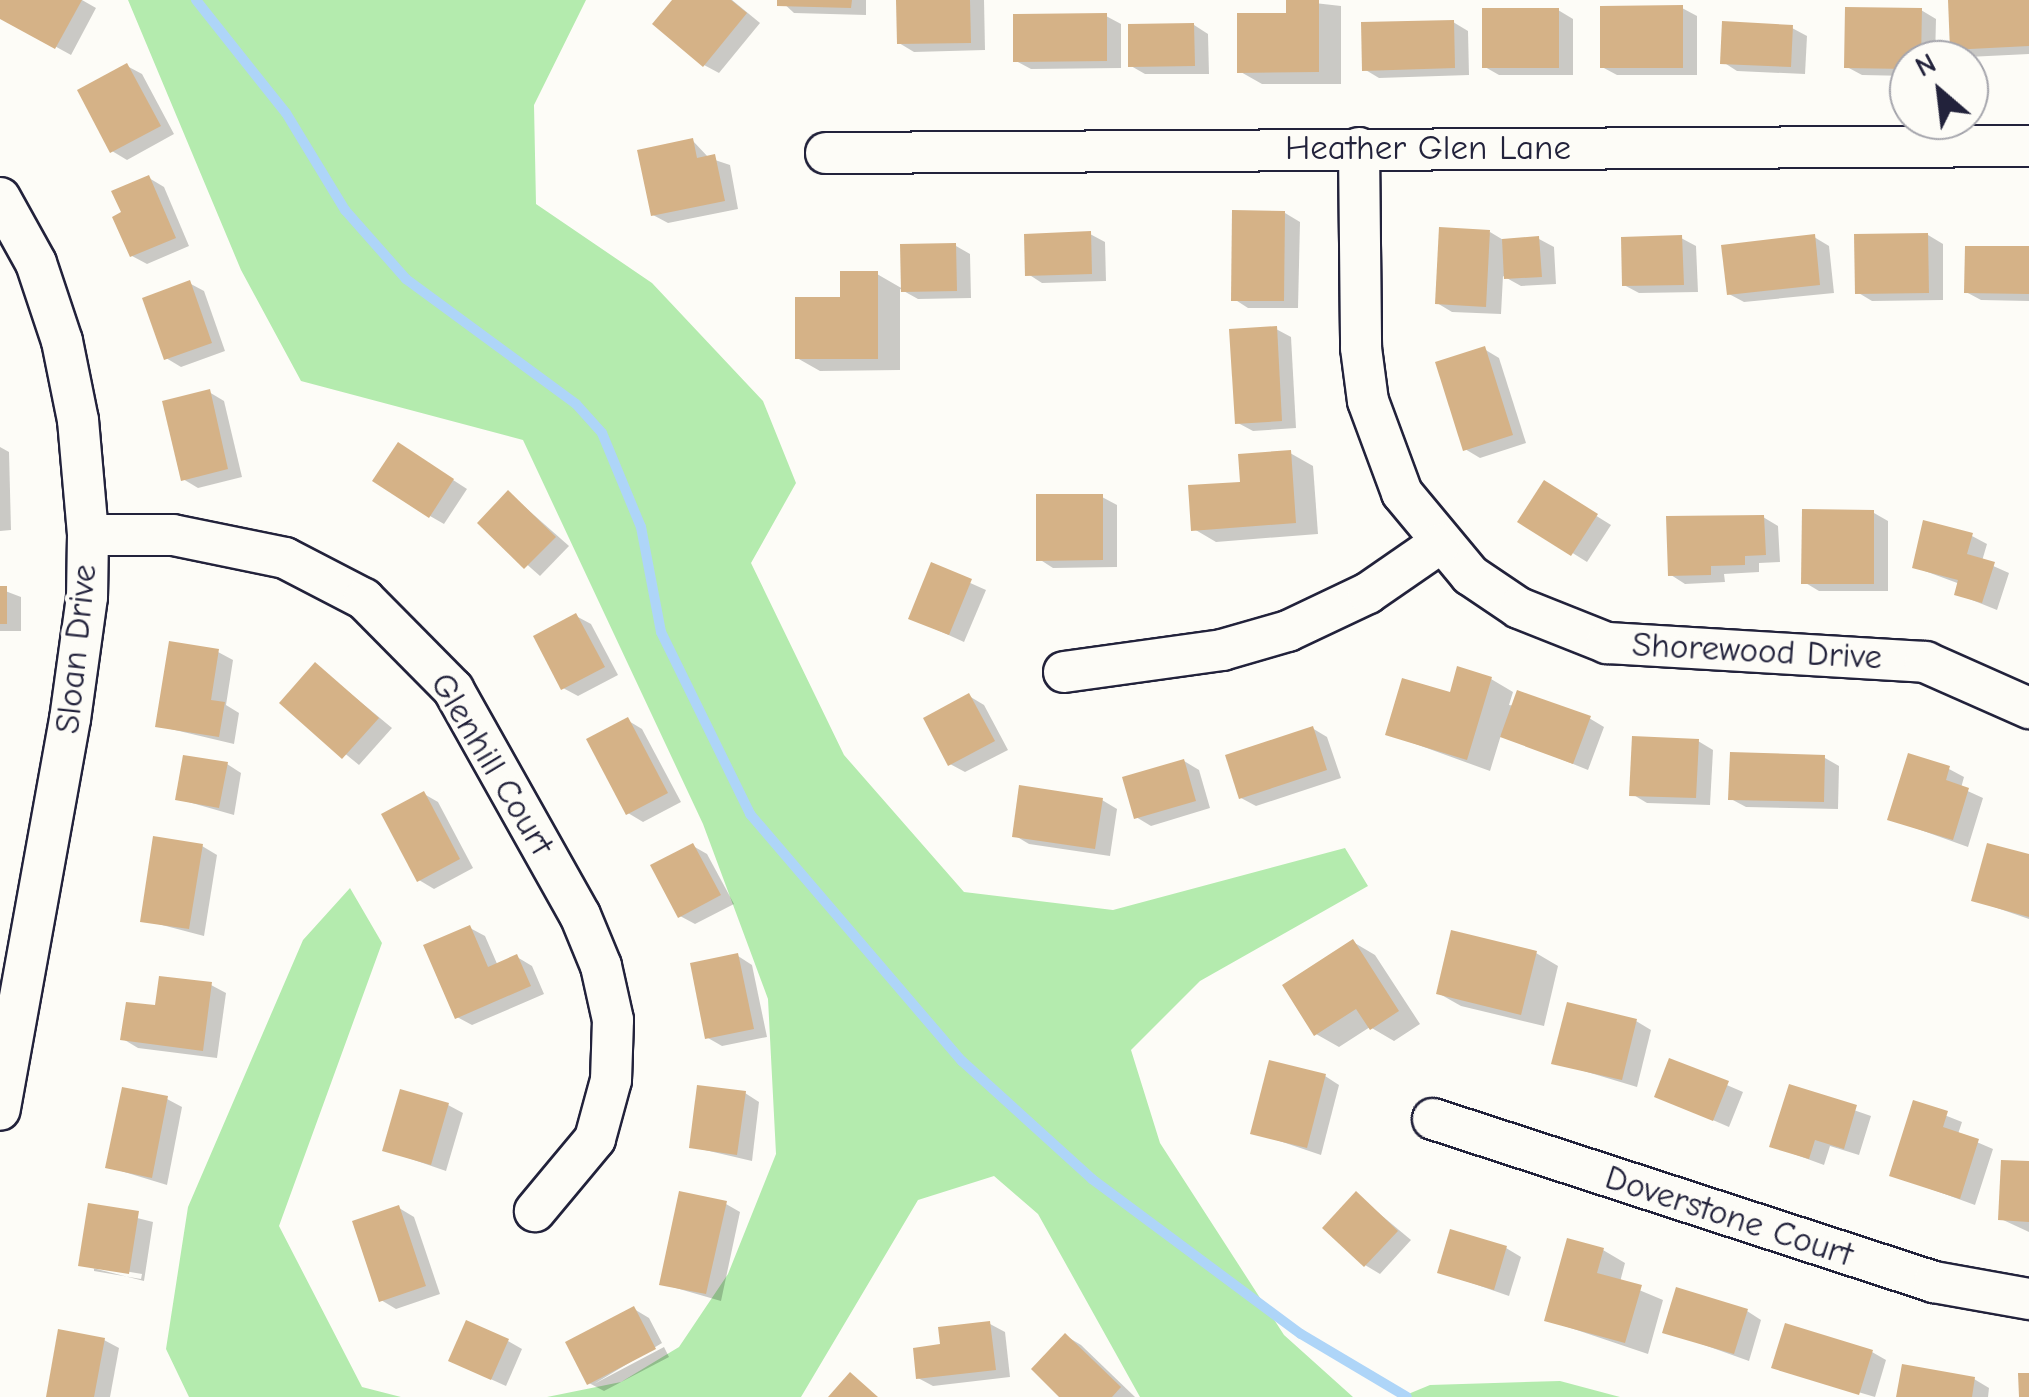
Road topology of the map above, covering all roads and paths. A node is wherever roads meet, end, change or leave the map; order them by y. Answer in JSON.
{"nodes":[{"id":1,"x":2029,"y":146,"type":"edge"},
{"id":2,"x":1359,"y":148,"type":"junction"},
{"id":3,"x":826,"y":153,"type":"dead end"},
{"id":4,"x":0,"y":198,"type":"edge"},
{"id":5,"x":88,"y":535,"type":"junction"},
{"id":6,"x":1439,"y":544,"type":"junction"},
{"id":7,"x":1064,"y":672,"type":"dead end"},
{"id":8,"x":2029,"y":708,"type":"edge"},
{"id":9,"x":0,"y":1110,"type":"edge"},
{"id":10,"x":1432,"y":1119,"type":"dead end"},
{"id":11,"x":535,"y":1211,"type":"dead end"},
{"id":12,"x":2029,"y":1300,"type":"edge"}],
"edges":[{"from":1,"to":2,"type":"street","name":"Heather Glen Lane"},
{"from":2,"to":3,"type":"street","name":"Heather Glen Lane"},
{"from":2,"to":6,"type":"street","name":"Shorewood Drive"},
{"from":4,"to":5,"type":"street","name":"Sloan Drive"},
{"from":5,"to":9,"type":"street","name":"Sloan Drive"},
{"from":5,"to":11,"type":"street","name":"Glenhill Court"},
{"from":6,"to":7,"type":"street"},
{"from":6,"to":8,"type":"street","name":"Shorewood Drive"},
{"from":10,"to":12,"type":"street","name":"Doverstone Court"}]}
